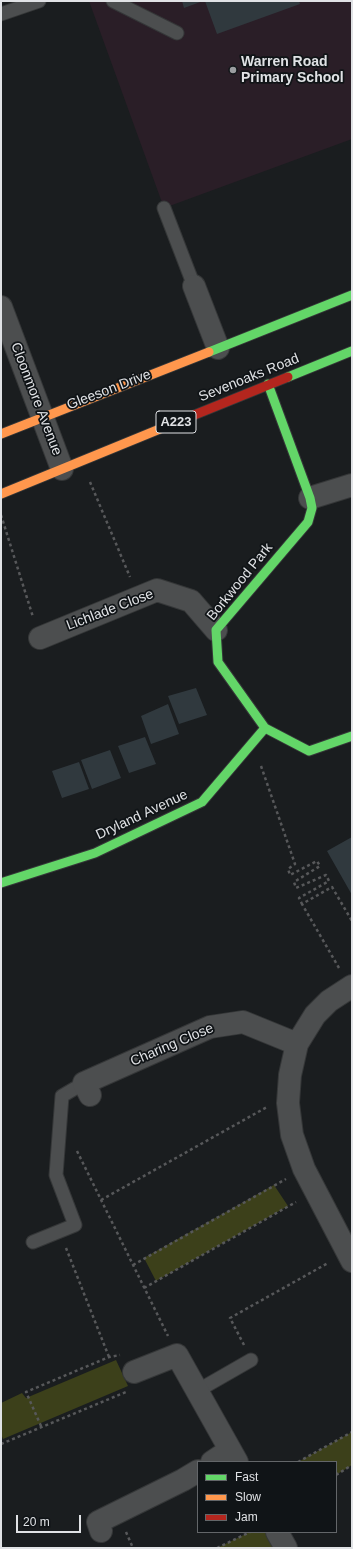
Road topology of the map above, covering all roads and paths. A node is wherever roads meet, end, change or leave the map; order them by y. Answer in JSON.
{"nodes":[{"id":1,"x":39,"y":1,"type":"edge"},
{"id":2,"x":113,"y":1,"type":"edge"},
{"id":3,"x":1,"y":14,"type":"edge"},
{"id":4,"x":177,"y":33,"type":"dead end"},
{"id":5,"x":164,"y":208,"type":"dead end"},
{"id":6,"x":194,"y":286,"type":"joint"},
{"id":7,"x":352,"y":295,"type":"edge"},
{"id":8,"x":1,"y":307,"type":"edge"},
{"id":9,"x":218,"y":348,"type":"junction"},
{"id":10,"x":352,"y":351,"type":"edge"},
{"id":11,"x":268,"y":384,"type":"junction"},
{"id":12,"x":42,"y":416,"type":"junction"},
{"id":13,"x":1,"y":434,"type":"edge"},
{"id":14,"x":71,"y":465,"type":"junction"},
{"id":15,"x":352,"y":485,"type":"edge"},
{"id":16,"x":1,"y":494,"type":"edge"},
{"id":17,"x":310,"y":498,"type":"junction"},
{"id":18,"x":1,"y":514,"type":"edge"},
{"id":19,"x":139,"y":597,"type":"junction"},
{"id":20,"x":216,"y":630,"type":"junction"},
{"id":21,"x":40,"y":638,"type":"joint"},
{"id":22,"x":265,"y":728,"type":"junction"},
{"id":23,"x":352,"y":736,"type":"edge"},
{"id":24,"x":253,"y":742,"type":"junction"},
{"id":25,"x":329,"y":880,"type":"junction"},
{"id":26,"x":1,"y":882,"type":"edge"},
{"id":27,"x":332,"y":887,"type":"junction"},
{"id":28,"x":302,"y":904,"type":"junction"},
{"id":29,"x":352,"y":922,"type":"edge"},
{"id":30,"x":351,"y":987,"type":"edge"},
{"id":31,"x":297,"y":1044,"type":"junction"},
{"id":32,"x":87,"y":1089,"type":"joint"},
{"id":33,"x":288,"y":1099,"type":"junction"},
{"id":34,"x":60,"y":1118,"type":"junction"},
{"id":35,"x":304,"y":1169,"type":"junction"},
{"id":36,"x":315,"y":1190,"type":"junction"},
{"id":37,"x":101,"y":1200,"type":"junction"},
{"id":38,"x":59,"y":1232,"type":"junction"},
{"id":39,"x":33,"y":1242,"type":"dead end"},
{"id":40,"x":349,"y":1250,"type":"edge"},
{"id":41,"x":132,"y":1265,"type":"junction"},
{"id":42,"x":144,"y":1288,"type":"junction"},
{"id":43,"x":177,"y":1355,"type":"junction"},
{"id":44,"x":109,"y":1357,"type":"junction"},
{"id":45,"x":251,"y":1360,"type":"joint"},
{"id":46,"x":134,"y":1372,"type":"junction"},
{"id":47,"x":197,"y":1391,"type":"junction"},
{"id":48,"x":41,"y":1426,"type":"junction"},
{"id":49,"x":352,"y":1432,"type":"edge"},
{"id":50,"x":1,"y":1444,"type":"edge"},
{"id":51,"x":233,"y":1456,"type":"edge"},
{"id":52,"x":216,"y":1461,"type":"edge"},
{"id":53,"x":300,"y":1461,"type":"edge"},
{"id":54,"x":352,"y":1466,"type":"edge"},
{"id":55,"x":197,"y":1471,"type":"edge"},
{"id":56,"x":337,"y":1474,"type":"edge"},
{"id":57,"x":101,"y":1531,"type":"dead end"},
{"id":58,"x":248,"y":1533,"type":"edge"},
{"id":59,"x":278,"y":1533,"type":"edge"},
{"id":60,"x":217,"y":1548,"type":"edge"},
{"id":61,"x":286,"y":1548,"type":"edge"}],
"edges":[{"from":1,"to":3,"type":"lane"},
{"from":2,"to":4,"type":"lane"},
{"from":5,"to":6,"type":"lane"},
{"from":6,"to":9,"type":"street"},
{"from":7,"to":9,"type":"street","name":"Gleeson Drive"},
{"from":8,"to":12,"type":"street","name":"Cloonmore Avenue"},
{"from":9,"to":12,"type":"street","name":"Gleeson Drive"},
{"from":10,"to":11,"type":"street","name":"Sevenoaks Road","number":"A223"},
{"from":11,"to":14,"type":"street","name":"Sevenoaks Road","number":"A223"},
{"from":11,"to":17,"type":"street","name":"Borkwood Park"},
{"from":12,"to":13,"type":"street","name":"Gleeson Drive"},
{"from":12,"to":14,"type":"street","name":"Cloonmore Avenue"},
{"from":14,"to":16,"type":"street","name":"Sevenoaks Road","number":"A223"},
{"from":14,"to":19,"type":"path"},
{"from":15,"to":17,"type":"street"},
{"from":17,"to":20,"type":"street","name":"Borkwood Park"},
{"from":18,"to":21,"type":"path"},
{"from":19,"to":20,"type":"street","name":"Lichlade Close"},
{"from":19,"to":21,"type":"street","name":"Lichlade Close"},
{"from":20,"to":22,"type":"street","name":"Borkwood Park"},
{"from":22,"to":23,"type":"street","name":"Borkwood Park"},
{"from":22,"to":24,"type":"street","name":"Dryland Avenue"},
{"from":24,"to":25,"type":"path"},
{"from":24,"to":26,"type":"street","name":"Dryland Avenue"},
{"from":25,"to":27,"type":"path"},
{"from":25,"to":28,"type":"path"},
{"from":27,"to":28,"type":"path"},
{"from":27,"to":29,"type":"path"},
{"from":28,"to":30,"type":"path"},
{"from":30,"to":31,"type":"street"},
{"from":31,"to":32,"type":"street","name":"Charing Close"},
{"from":31,"to":33,"type":"street"},
{"from":32,"to":34,"type":"lane"},
{"from":33,"to":35,"type":"street"},
{"from":33,"to":37,"type":"path"},
{"from":34,"to":37,"type":"path"},
{"from":34,"to":38,"type":"lane"},
{"from":35,"to":36,"type":"street"},
{"from":35,"to":41,"type":"path"},
{"from":36,"to":40,"type":"street"},
{"from":36,"to":42,"type":"path"},
{"from":37,"to":41,"type":"path"},
{"from":38,"to":39,"type":"lane"},
{"from":38,"to":44,"type":"path"},
{"from":40,"to":45,"type":"path"},
{"from":41,"to":42,"type":"path"},
{"from":42,"to":43,"type":"path"},
{"from":43,"to":46,"type":"street"},
{"from":43,"to":47,"type":"street"},
{"from":44,"to":46,"type":"path"},
{"from":44,"to":48,"type":"path"},
{"from":45,"to":47,"type":"lane"},
{"from":46,"to":48,"type":"path"},
{"from":47,"to":51,"type":"street"},
{"from":48,"to":50,"type":"path"},
{"from":49,"to":53,"type":"path"},
{"from":51,"to":52,"type":"street"},
{"from":54,"to":56,"type":"path"},
{"from":55,"to":57,"type":"street"},
{"from":58,"to":60,"type":"path"},
{"from":59,"to":61,"type":"street"}]}
